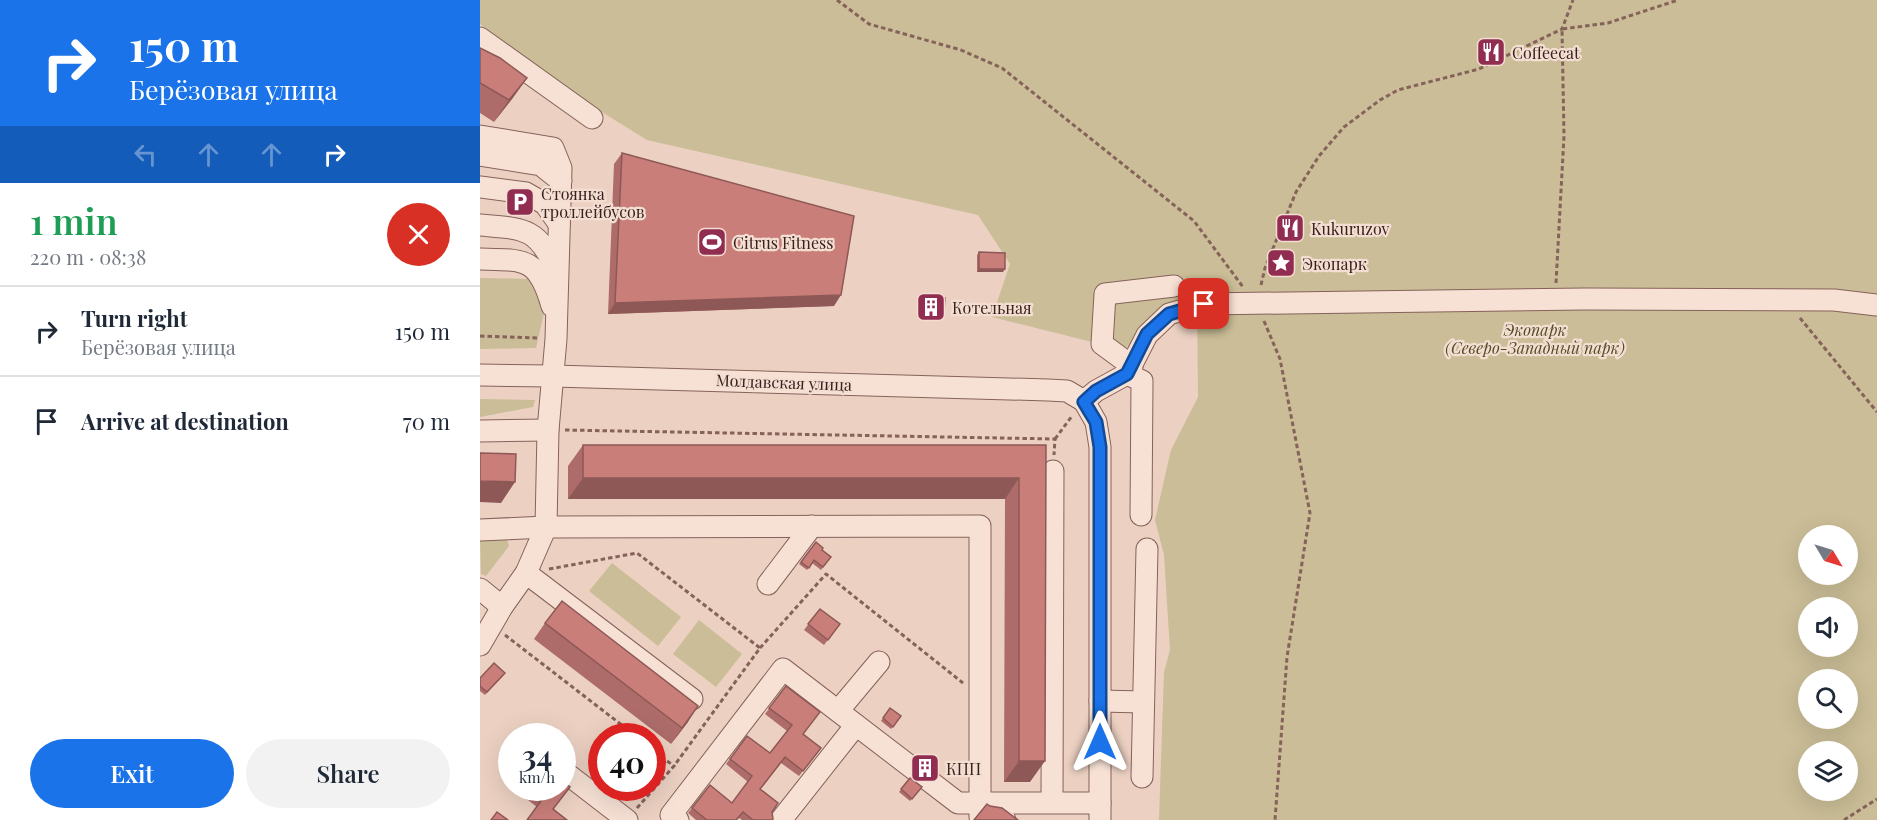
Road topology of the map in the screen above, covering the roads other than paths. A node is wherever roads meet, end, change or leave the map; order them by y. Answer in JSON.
{"nodes":[{"id":1,"x":480,"y":38,"type":"edge"},
{"id":2,"x":592,"y":118,"type":"dead end"},
{"id":3,"x":480,"y":136,"type":"edge"},
{"id":4,"x":480,"y":155,"type":"edge"},
{"id":5,"x":561,"y":181,"type":"junction"},
{"id":6,"x":480,"y":187,"type":"edge"},
{"id":7,"x":559,"y":224,"type":"junction"},
{"id":8,"x":480,"y":225,"type":"edge"},
{"id":9,"x":480,"y":259,"type":"edge"},
{"id":10,"x":558,"y":272,"type":"junction"},
{"id":11,"x":1174,"y":286,"type":"dead end"},
{"id":12,"x":1877,"y":305,"type":"edge"},
{"id":13,"x":556,"y":329,"type":"junction"},
{"id":14,"x":1130,"y":370,"type":"junction"},
{"id":15,"x":480,"y":375,"type":"edge"},
{"id":16,"x":553,"y":376,"type":"junction"},
{"id":17,"x":1084,"y":402,"type":"junction"},
{"id":18,"x":548,"y":430,"type":"junction"},
{"id":19,"x":480,"y":431,"type":"edge"},
{"id":20,"x":1053,"y":471,"type":"road end"},
{"id":21,"x":1141,"y":515,"type":"dead end"},
{"id":22,"x":812,"y":526,"type":"junction"},
{"id":23,"x":546,"y":527,"type":"junction"},
{"id":24,"x":480,"y":530,"type":"edge"},
{"id":25,"x":1147,"y":549,"type":"dead end"},
{"id":26,"x":526,"y":573,"type":"junction"},
{"id":27,"x":768,"y":584,"type":"dead end"},
{"id":28,"x":480,"y":589,"type":"edge"},
{"id":29,"x":497,"y":616,"type":"junction"},
{"id":30,"x":480,"y":645,"type":"edge"},
{"id":31,"x":879,"y":662,"type":"dead end"},
{"id":32,"x":692,"y":699,"type":"edge"},
{"id":33,"x":1100,"y":701,"type":"junction"},
{"id":34,"x":1143,"y":702,"type":"junction"},
{"id":35,"x":838,"y":711,"type":"junction"},
{"id":36,"x":856,"y":725,"type":"junction"},
{"id":37,"x":1142,"y":777,"type":"dead end"},
{"id":38,"x":576,"y":781,"type":"edge"},
{"id":39,"x":1052,"y":802,"type":"junction"},
{"id":40,"x":1100,"y":811,"type":"edge"},
{"id":41,"x":976,"y":813,"type":"edge"},
{"id":42,"x":627,"y":820,"type":"edge"},
{"id":43,"x":678,"y":820,"type":"edge"},
{"id":44,"x":781,"y":820,"type":"edge"},
{"id":45,"x":1005,"y":820,"type":"edge"}],
"edges":[{"from":1,"to":2,"type":"street"},
{"from":3,"to":5,"type":"street"},
{"from":4,"to":5,"type":"street"},
{"from":5,"to":7,"type":"street"},
{"from":6,"to":7,"type":"street"},
{"from":7,"to":10,"type":"street"},
{"from":8,"to":10,"type":"street"},
{"from":9,"to":13,"type":"street"},
{"from":10,"to":13,"type":"street"},
{"from":11,"to":14,"type":"street"},
{"from":12,"to":14,"type":"street"},
{"from":13,"to":16,"type":"street"},
{"from":14,"to":17,"type":"street"},
{"from":14,"to":21,"type":"street"},
{"from":15,"to":16,"type":"street","name":"Молдавская улица"},
{"from":16,"to":17,"type":"street","name":"Молдавская улица"},
{"from":16,"to":18,"type":"street"},
{"from":17,"to":33,"type":"street"},
{"from":18,"to":19,"type":"street"},
{"from":18,"to":23,"type":"street"},
{"from":20,"to":39,"type":"street"},
{"from":22,"to":23,"type":"street"},
{"from":22,"to":27,"type":"street"},
{"from":22,"to":41,"type":"street"},
{"from":23,"to":24,"type":"street"},
{"from":23,"to":26,"type":"street"},
{"from":25,"to":34,"type":"street"},
{"from":26,"to":29,"type":"street"},
{"from":26,"to":32,"type":"street"},
{"from":28,"to":29,"type":"street"},
{"from":29,"to":30,"type":"street"},
{"from":31,"to":35,"type":"street"},
{"from":33,"to":34,"type":"street"},
{"from":33,"to":40,"type":"street"},
{"from":34,"to":37,"type":"street"},
{"from":35,"to":36,"type":"street"},
{"from":35,"to":43,"type":"street"},
{"from":36,"to":41,"type":"street"},
{"from":36,"to":44,"type":"street"},
{"from":38,"to":42,"type":"street"},
{"from":39,"to":40,"type":"street"},
{"from":39,"to":41,"type":"street"},
{"from":41,"to":45,"type":"street"}]}
